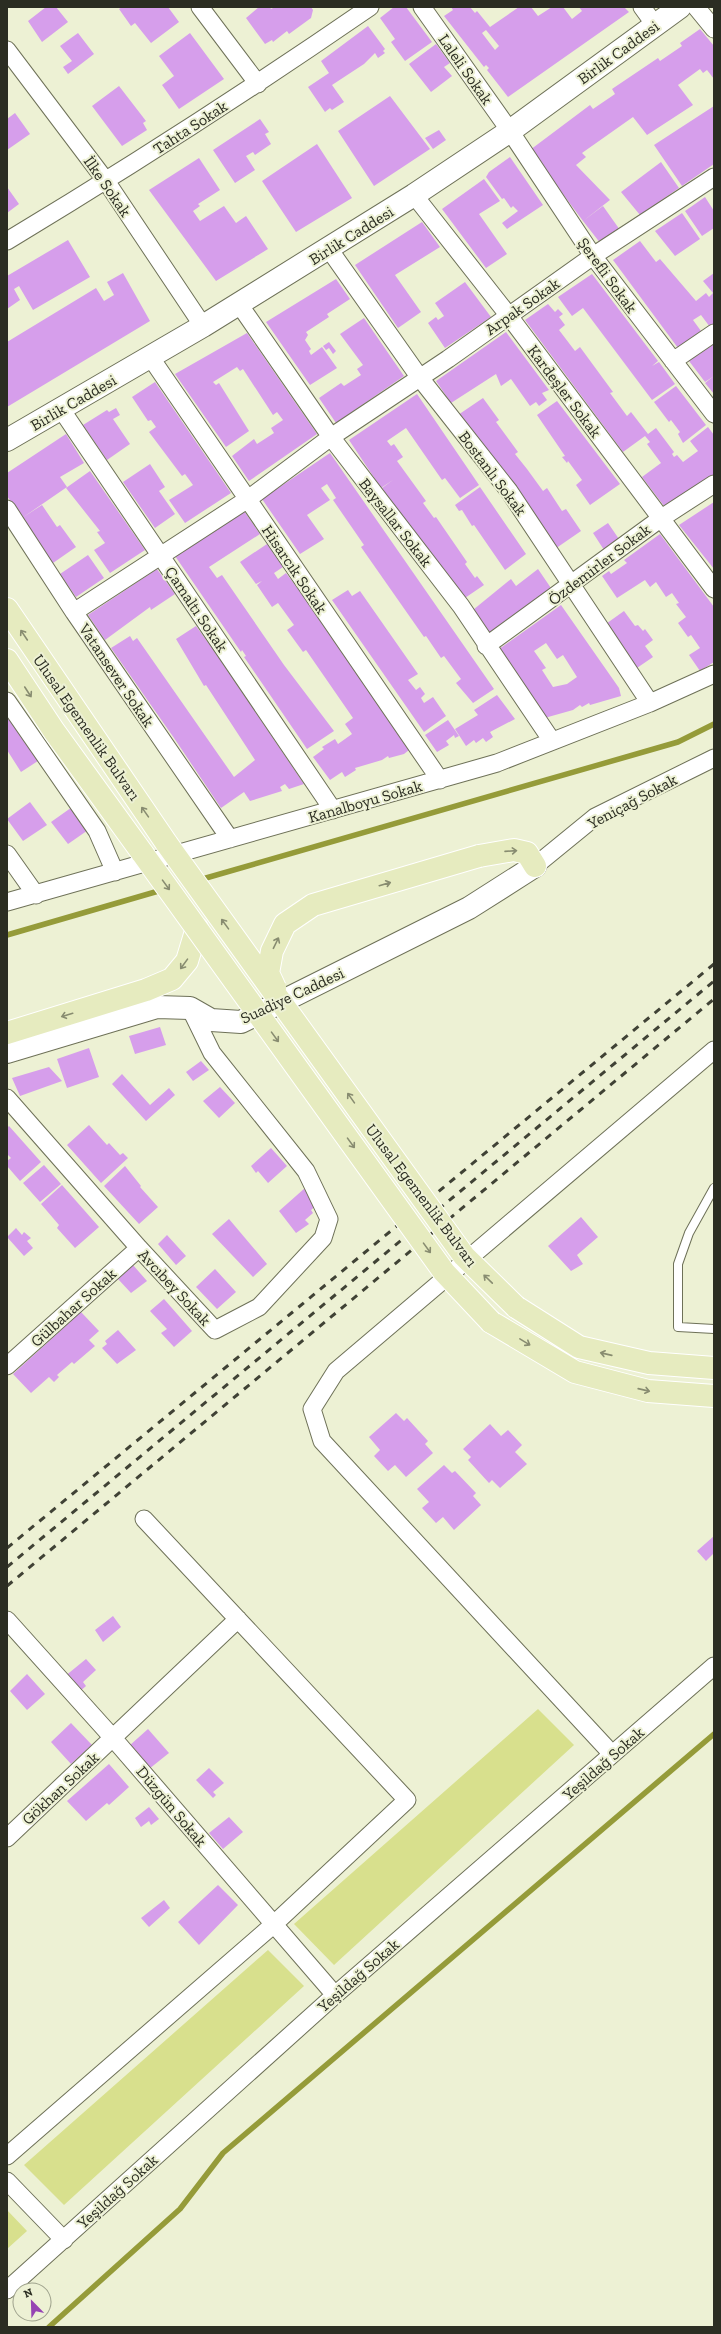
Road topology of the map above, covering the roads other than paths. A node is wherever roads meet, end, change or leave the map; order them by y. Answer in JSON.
{"nodes":[{"id":1,"x":200,"y":7,"type":"edge"},
{"id":2,"x":370,"y":7,"type":"edge"},
{"id":3,"x":422,"y":7,"type":"edge"},
{"id":4,"x":642,"y":7,"type":"edge"},
{"id":5,"x":680,"y":7,"type":"edge"},
{"id":6,"x":696,"y":7,"type":"edge"},
{"id":7,"x":655,"y":25,"type":"junction"},
{"id":8,"x":714,"y":29,"type":"edge"},
{"id":9,"x":7,"y":50,"type":"edge"},
{"id":10,"x":258,"y":84,"type":"junction"},
{"id":11,"x":510,"y":132,"type":"junction"},
{"id":12,"x":714,"y":177,"type":"edge"},
{"id":13,"x":106,"y":181,"type":"junction"},
{"id":14,"x":414,"y":195,"type":"junction"},
{"id":15,"x":7,"y":241,"type":"edge"},
{"id":16,"x":329,"y":249,"type":"junction"},
{"id":17,"x":593,"y":256,"type":"junction"},
{"id":18,"x":239,"y":304,"type":"junction"},
{"id":19,"x":509,"y":316,"type":"junction"},
{"id":20,"x":203,"y":326,"type":"junction"},
{"id":21,"x":714,"y":333,"type":"edge"},
{"id":22,"x":151,"y":358,"type":"junction"},
{"id":23,"x":673,"y":361,"type":"junction"},
{"id":24,"x":420,"y":378,"type":"junction"},
{"id":25,"x":61,"y":409,"type":"junction"},
{"id":26,"x":714,"y":414,"type":"edge"},
{"id":27,"x":331,"y":437,"type":"junction"},
{"id":28,"x":7,"y":440,"type":"edge"},
{"id":29,"x":714,"y":484,"type":"edge"},
{"id":30,"x":248,"y":499,"type":"junction"},
{"id":31,"x":7,"y":509,"type":"edge"},
{"id":32,"x":660,"y":519,"type":"junction"},
{"id":33,"x":160,"y":555,"type":"junction"},
{"id":34,"x":572,"y":585,"type":"junction"},
{"id":35,"x":714,"y":589,"type":"edge"},
{"id":36,"x":7,"y":609,"type":"edge"},
{"id":37,"x":74,"y":612,"type":"junction"},
{"id":38,"x":486,"y":646,"type":"junction"},
{"id":39,"x":7,"y":660,"type":"edge"},
{"id":40,"x":714,"y":674,"type":"edge"},
{"id":41,"x":7,"y":701,"type":"edge"},
{"id":42,"x":650,"y":703,"type":"junction"},
{"id":43,"x":552,"y":741,"type":"junction"},
{"id":44,"x":714,"y":758,"type":"edge"},
{"id":45,"x":440,"y":780,"type":"junction"},
{"id":46,"x":333,"y":810,"type":"junction"},
{"id":47,"x":230,"y":839,"type":"junction"},
{"id":48,"x":7,"y":854,"type":"edge"},
{"id":49,"x":535,"y":866,"type":"junction"},
{"id":50,"x":115,"y":872,"type":"junction"},
{"id":51,"x":36,"y":895,"type":"junction"},
{"id":52,"x":7,"y":902,"type":"edge"},
{"id":53,"x":197,"y":928,"type":"junction"},
{"id":54,"x":283,"y":1005,"type":"junction"},
{"id":55,"x":190,"y":1008,"type":"junction"},
{"id":56,"x":7,"y":1034,"type":"edge"},
{"id":57,"x":714,"y":1050,"type":"edge"},
{"id":58,"x":7,"y":1052,"type":"edge"},
{"id":59,"x":7,"y":1098,"type":"edge"},
{"id":60,"x":714,"y":1188,"type":"edge"},
{"id":61,"x":139,"y":1248,"type":"junction"},
{"id":62,"x":714,"y":1329,"type":"edge"},
{"id":63,"x":7,"y":1366,"type":"edge"},
{"id":64,"x":714,"y":1368,"type":"edge"},
{"id":65,"x":714,"y":1396,"type":"edge"},
{"id":66,"x":144,"y":1519,"type":"dead end"},
{"id":67,"x":238,"y":1619,"type":"junction"},
{"id":68,"x":7,"y":1620,"type":"edge"},
{"id":69,"x":714,"y":1666,"type":"edge"},
{"id":70,"x":113,"y":1738,"type":"junction"},
{"id":71,"x":612,"y":1754,"type":"junction"},
{"id":72,"x":7,"y":1838,"type":"edge"},
{"id":73,"x":273,"y":1925,"type":"junction"},
{"id":74,"x":335,"y":1995,"type":"junction"},
{"id":75,"x":7,"y":2156,"type":"edge"},
{"id":76,"x":7,"y":2181,"type":"edge"},
{"id":77,"x":64,"y":2240,"type":"junction"},
{"id":78,"x":7,"y":2290,"type":"edge"}],
"edges":[{"from":1,"to":10,"type":"street"},
{"from":2,"to":10,"type":"street","name":"Tahta Sokak"},
{"from":3,"to":11,"type":"street","name":"Laleli Sokak"},
{"from":4,"to":7,"type":"street"},
{"from":5,"to":7,"type":"main road","name":"Birlik Caddesi"},
{"from":6,"to":8,"type":"street"},
{"from":7,"to":11,"type":"main road","name":"Birlik Caddesi"},
{"from":9,"to":13,"type":"street","name":"İlke Sokak"},
{"from":10,"to":13,"type":"street","name":"Tahta Sokak"},
{"from":11,"to":14,"type":"main road","name":"Birlik Caddesi"},
{"from":11,"to":17,"type":"street","name":"Şerefli Sokak"},
{"from":12,"to":17,"type":"street","name":"Arpak Sokak"},
{"from":13,"to":15,"type":"street","name":"Tahta Sokak"},
{"from":13,"to":20,"type":"street","name":"İlke Sokak"},
{"from":14,"to":16,"type":"main road","name":"Birlik Caddesi"},
{"from":14,"to":19,"type":"street","name":"Kardeşler Sokak"},
{"from":16,"to":18,"type":"main road","name":"Birlik Caddesi"},
{"from":16,"to":24,"type":"street","name":"Bostanlı Sokak"},
{"from":17,"to":19,"type":"street","name":"Arpak Sokak"},
{"from":17,"to":23,"type":"street","name":"Şerefli Sokak"},
{"from":18,"to":20,"type":"main road","name":"Birlik Caddesi"},
{"from":18,"to":27,"type":"street","name":"Baysallar Sokak"},
{"from":19,"to":24,"type":"street","name":"Arpak Sokak"},
{"from":19,"to":32,"type":"street","name":"Kardeşler Sokak"},
{"from":20,"to":22,"type":"main road","name":"Birlik Caddesi"},
{"from":21,"to":23,"type":"street"},
{"from":22,"to":25,"type":"main road","name":"Birlik Caddesi"},
{"from":22,"to":30,"type":"street","name":"Hisarcık Sokak"},
{"from":23,"to":26,"type":"street","name":"Şerefli Sokak"},
{"from":24,"to":27,"type":"street","name":"Arpak Sokak"},
{"from":24,"to":34,"type":"street","name":"Bostanlı Sokak"},
{"from":25,"to":28,"type":"main road","name":"Birlik Caddesi"},
{"from":25,"to":33,"type":"street","name":"Çamaltı Sokak"},
{"from":27,"to":30,"type":"street","name":"Arpak Sokak"},
{"from":27,"to":38,"type":"street","name":"Baysallar Sokak"},
{"from":29,"to":32,"type":"street","name":"Özdemirler Sokak"},
{"from":30,"to":33,"type":"street","name":"Arpak Sokak"},
{"from":30,"to":45,"type":"street","name":"Hisarcık Sokak"},
{"from":31,"to":37,"type":"street","name":"Vatansever Sokak"},
{"from":32,"to":34,"type":"street","name":"Özdemirler Sokak"},
{"from":32,"to":35,"type":"street","name":"Kardeşler Sokak"},
{"from":33,"to":37,"type":"street","name":"Arpak Sokak"},
{"from":33,"to":46,"type":"street","name":"Çamaltı Sokak"},
{"from":34,"to":38,"type":"street","name":"Özdemirler Sokak"},
{"from":34,"to":42,"type":"street","name":"Bostanlı Sokak"},
{"from":54,"to":36,"type":"main road","name":"Ulusal Egemenlik Bulvarı","one_way":true,"bridge":true},
{"from":37,"to":47,"type":"street","name":"Vatansever Sokak"},
{"from":38,"to":43,"type":"street","name":"Baysallar Sokak"},
{"from":39,"to":53,"type":"main road","name":"Ulusal Egemenlik Bulvarı","one_way":true,"bridge":true},
{"from":40,"to":42,"type":"street","name":"Kanalboyu Sokak"},
{"from":41,"to":50,"type":"street"},
{"from":42,"to":43,"type":"street","name":"Kanalboyu Sokak"},
{"from":43,"to":45,"type":"street","name":"Kanalboyu Sokak"},
{"from":44,"to":49,"type":"street","name":"Yeniçağ Sokak"},
{"from":45,"to":46,"type":"street","name":"Kanalboyu Sokak"},
{"from":46,"to":47,"type":"street","name":"Kanalboyu Sokak"},
{"from":47,"to":50,"type":"street","name":"Kanalboyu Sokak"},
{"from":48,"to":51,"type":"street"},
{"from":54,"to":49,"type":"main road","one_way":true,"bridge":true},
{"from":49,"to":55,"type":"main road","name":"Suadiye Caddesi"},
{"from":50,"to":51,"type":"street","name":"Kanalboyu Sokak"},
{"from":51,"to":52,"type":"street","name":"Kanalboyu Sokak"},
{"from":53,"to":56,"type":"main road","one_way":true},
{"from":53,"to":65,"type":"main road","name":"Ulusal Egemenlik Bulvarı","one_way":true,"bridge":true},
{"from":64,"to":54,"type":"main road","name":"Ulusal Egemenlik Bulvarı","one_way":true,"bridge":true},
{"from":55,"to":58,"type":"main road","name":"Suadiye Caddesi"},
{"from":55,"to":61,"type":"street","name":"Avcıbey Sokak"},
{"from":57,"to":71,"type":"street"},
{"from":59,"to":61,"type":"street","name":"Avcıbey Sokak"},
{"from":60,"to":62,"type":"lane"},
{"from":61,"to":63,"type":"street","name":"Gülbahar Sokak"},
{"from":66,"to":67,"type":"street"},
{"from":67,"to":70,"type":"street","name":"Gökhan Sokak"},
{"from":67,"to":73,"type":"street"},
{"from":68,"to":70,"type":"street","name":"Düzgün Sokak"},
{"from":69,"to":71,"type":"street","name":"Yeşildağ Sokak"},
{"from":70,"to":72,"type":"street","name":"Gökhan Sokak"},
{"from":70,"to":73,"type":"street","name":"Düzgün Sokak"},
{"from":71,"to":74,"type":"street","name":"Yeşildağ Sokak"},
{"from":73,"to":74,"type":"street","name":"Düzgün Sokak"},
{"from":73,"to":75,"type":"street"},
{"from":74,"to":77,"type":"street","name":"Yeşildağ Sokak"},
{"from":76,"to":77,"type":"street"},
{"from":77,"to":78,"type":"street","name":"Yeşildağ Sokak"}]}
